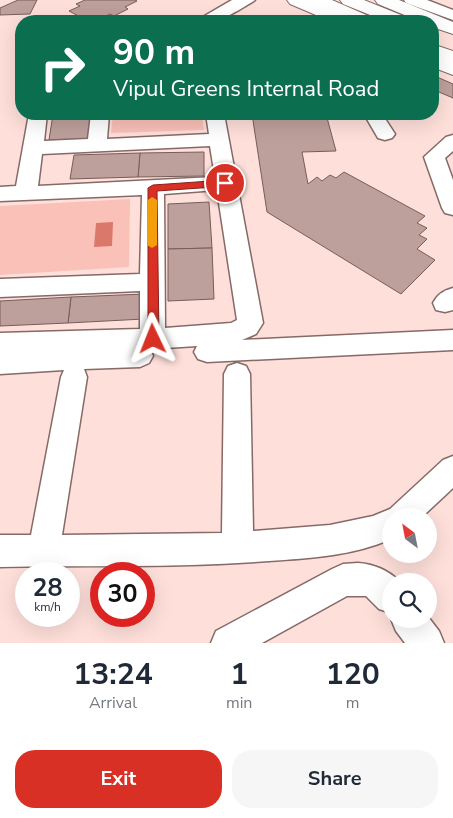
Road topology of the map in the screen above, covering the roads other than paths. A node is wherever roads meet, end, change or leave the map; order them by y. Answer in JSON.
{"nodes":[{"id":1,"x":247,"y":0,"type":"edge"},
{"id":2,"x":296,"y":0,"type":"edge"},
{"id":3,"x":318,"y":0,"type":"edge"},
{"id":4,"x":349,"y":0,"type":"edge"},
{"id":5,"x":384,"y":0,"type":"edge"},
{"id":6,"x":412,"y":0,"type":"edge"},
{"id":7,"x":202,"y":12,"type":"edge"},
{"id":8,"x":330,"y":15,"type":"edge"},
{"id":9,"x":353,"y":15,"type":"edge"},
{"id":10,"x":385,"y":15,"type":"edge"},
{"id":11,"x":421,"y":15,"type":"edge"},
{"id":12,"x":453,"y":15,"type":"edge"},
{"id":13,"x":439,"y":22,"type":"edge"},
{"id":14,"x":453,"y":28,"type":"edge"},
{"id":15,"x":439,"y":37,"type":"edge"},
{"id":16,"x":453,"y":43,"type":"edge"},
{"id":17,"x":439,"y":53,"type":"edge"},
{"id":18,"x":453,"y":58,"type":"edge"},
{"id":19,"x":439,"y":63,"type":"edge"},
{"id":20,"x":453,"y":69,"type":"edge"},
{"id":21,"x":37,"y":120,"type":"edge"},
{"id":22,"x":99,"y":120,"type":"edge"},
{"id":23,"x":377,"y":120,"type":"edge"},
{"id":24,"x":217,"y":129,"type":"edge"},
{"id":25,"x":385,"y":134,"type":"dead end"},
{"id":26,"x":128,"y":136,"type":"dead end"},
{"id":27,"x":453,"y":141,"type":"edge"},
{"id":28,"x":97,"y":144,"type":"junction"},
{"id":29,"x":32,"y":148,"type":"junction"},
{"id":30,"x":225,"y":183,"type":"junction"},
{"id":31,"x":153,"y":188,"type":"junction"},
{"id":32,"x":26,"y":193,"type":"junction"},
{"id":33,"x":0,"y":194,"type":"edge"},
{"id":34,"x":453,"y":208,"type":"edge"},
{"id":35,"x":152,"y":282,"type":"junction"},
{"id":36,"x":0,"y":288,"type":"edge"},
{"id":37,"x":153,"y":339,"type":"junction"},
{"id":38,"x":453,"y":340,"type":"edge"},
{"id":39,"x":0,"y":343,"type":"edge"},
{"id":40,"x":0,"y":363,"type":"edge"},
{"id":41,"x":237,"y":374,"type":"dead end"},
{"id":42,"x":74,"y":377,"type":"dead end"},
{"id":43,"x":453,"y":469,"type":"edge"},
{"id":44,"x":411,"y":508,"type":"edge"},
{"id":45,"x":382,"y":528,"type":"edge"},
{"id":46,"x":238,"y":549,"type":"junction"},
{"id":47,"x":44,"y":550,"type":"junction"},
{"id":48,"x":0,"y":551,"type":"edge"},
{"id":49,"x":382,"y":585,"type":"edge"},
{"id":50,"x":415,"y":628,"type":"edge"},
{"id":51,"x":228,"y":643,"type":"edge"},
{"id":52,"x":427,"y":643,"type":"edge"}],
"edges":[{"from":1,"to":7,"type":"street"},
{"from":2,"to":8,"type":"main road"},
{"from":3,"to":9,"type":"main road"},
{"from":4,"to":10,"type":"main road"},
{"from":5,"to":11,"type":"main road"},
{"from":6,"to":12,"type":"street"},
{"from":13,"to":14,"type":"main road"},
{"from":15,"to":16,"type":"main road"},
{"from":17,"to":18,"type":"main road"},
{"from":19,"to":20,"type":"main road"},
{"from":21,"to":29,"type":"street"},
{"from":22,"to":28,"type":"street"},
{"from":23,"to":25,"type":"street"},
{"from":24,"to":26,"type":"street"},
{"from":24,"to":28,"type":"street"},
{"from":24,"to":30,"type":"street"},
{"from":27,"to":34,"type":"street"},
{"from":28,"to":29,"type":"street"},
{"from":29,"to":32,"type":"street"},
{"from":30,"to":31,"type":"street"},
{"from":30,"to":37,"type":"street"},
{"from":31,"to":32,"type":"street"},
{"from":31,"to":35,"type":"street"},
{"from":32,"to":33,"type":"street"},
{"from":35,"to":36,"type":"street"},
{"from":35,"to":37,"type":"street"},
{"from":37,"to":39,"type":"street"},
{"from":38,"to":40,"type":"street"},
{"from":41,"to":46,"type":"street"},
{"from":42,"to":47,"type":"street"},
{"from":43,"to":44,"type":"street"},
{"from":45,"to":46,"type":"street"},
{"from":46,"to":47,"type":"street"},
{"from":47,"to":48,"type":"street"},
{"from":49,"to":51,"type":"street"},
{"from":50,"to":52,"type":"street"}]}
